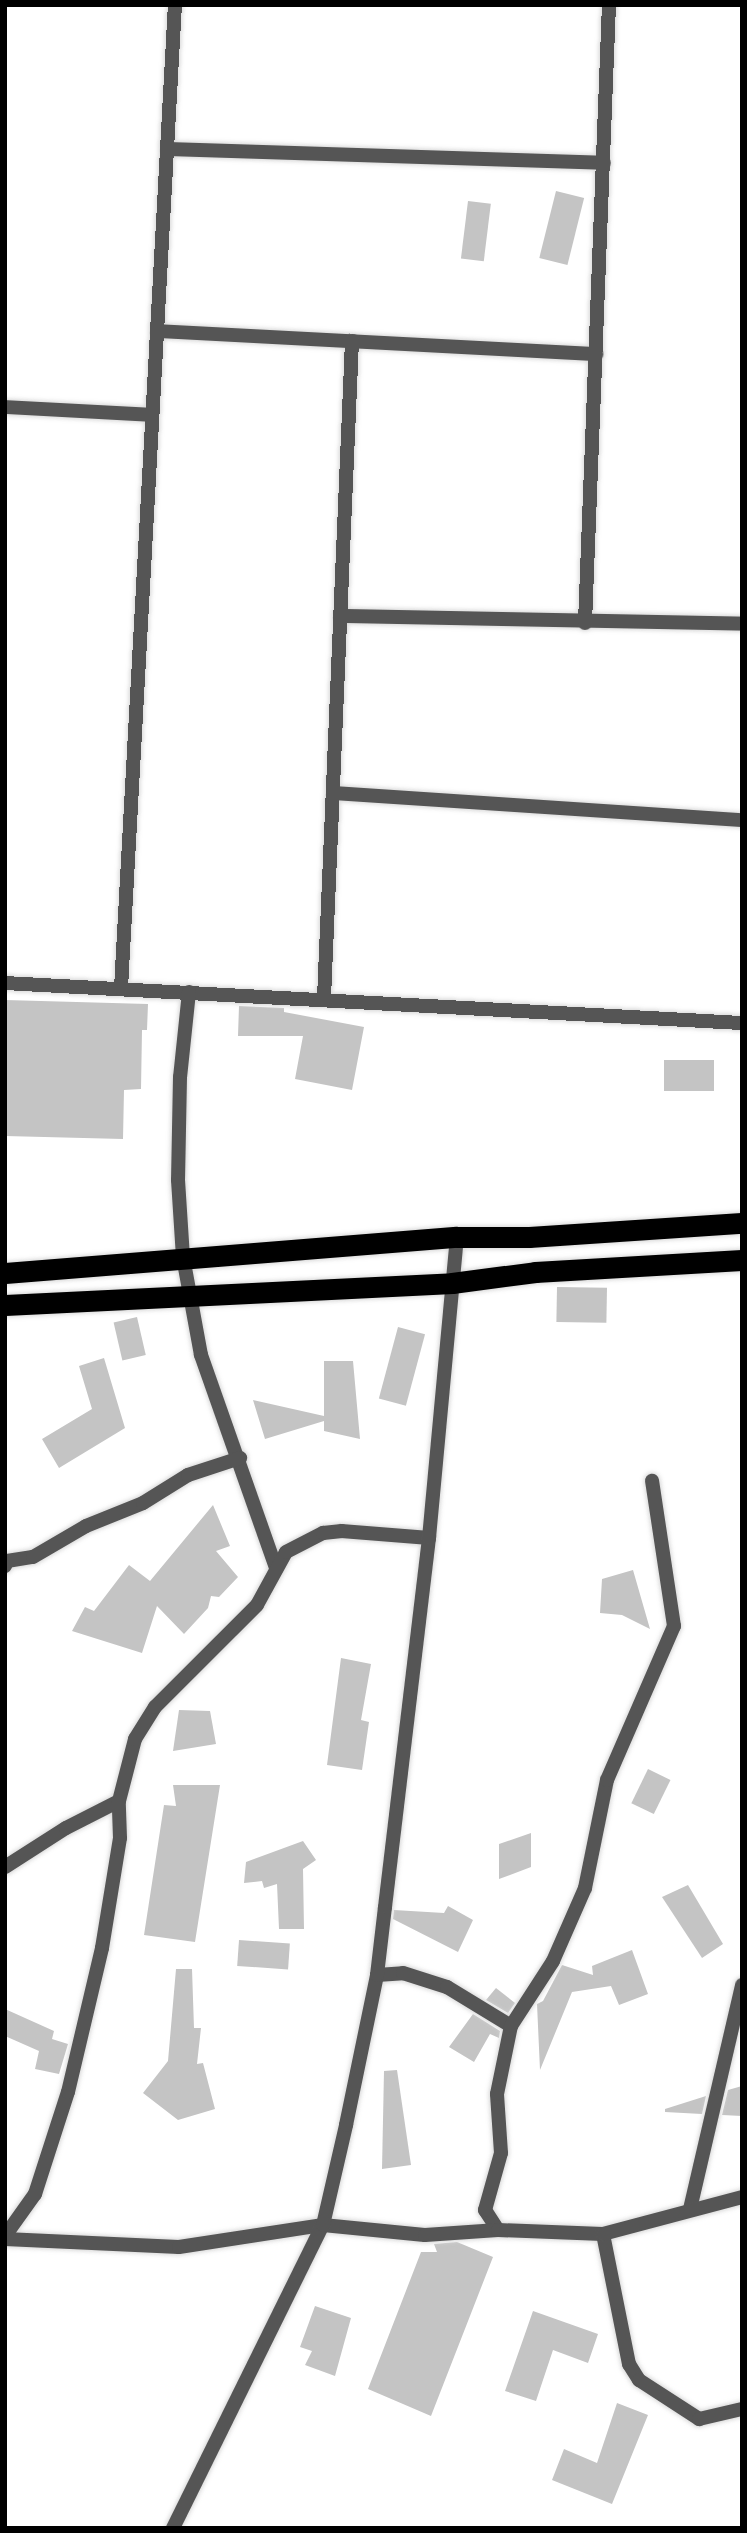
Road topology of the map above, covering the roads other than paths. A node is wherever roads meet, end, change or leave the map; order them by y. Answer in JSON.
{"nodes":[{"id":1,"x":175,"y":5,"type":"edge"},
{"id":2,"x":609,"y":5,"type":"edge"},
{"id":3,"x":167,"y":149,"type":"junction"},
{"id":4,"x":604,"y":163,"type":"junction"},
{"id":5,"x":157,"y":331,"type":"junction"},
{"id":6,"x":352,"y":341,"type":"junction"},
{"id":7,"x":596,"y":354,"type":"junction"},
{"id":8,"x":5,"y":407,"type":"edge"},
{"id":9,"x":152,"y":415,"type":"junction"},
{"id":10,"x":340,"y":616,"type":"junction"},
{"id":11,"x":585,"y":623,"type":"junction"},
{"id":12,"x":742,"y":624,"type":"edge"},
{"id":13,"x":333,"y":793,"type":"junction"},
{"id":14,"x":742,"y":820,"type":"edge"},
{"id":15,"x":5,"y":984,"type":"edge"},
{"id":16,"x":121,"y":988,"type":"junction"},
{"id":17,"x":189,"y":992,"type":"junction"},
{"id":18,"x":324,"y":998,"type":"junction"},
{"id":19,"x":742,"y":1023,"type":"edge"},
{"id":20,"x":742,"y":1223,"type":"edge"},
{"id":21,"x":457,"y":1237,"type":"junction"},
{"id":22,"x":183,"y":1256,"type":"junction"},
{"id":23,"x":742,"y":1260,"type":"edge"},
{"id":24,"x":5,"y":1273,"type":"edge"},
{"id":25,"x":452,"y":1283,"type":"junction"},
{"id":26,"x":191,"y":1297,"type":"junction"},
{"id":27,"x":5,"y":1305,"type":"edge"},
{"id":28,"x":240,"y":1458,"type":"junction"},
{"id":29,"x":652,"y":1481,"type":"dead end"},
{"id":30,"x":429,"y":1538,"type":"junction"},
{"id":31,"x":5,"y":1566,"type":"edge"},
{"id":32,"x":276,"y":1568,"type":"junction"},
{"id":33,"x":119,"y":1801,"type":"junction"},
{"id":34,"x":5,"y":1867,"type":"edge"},
{"id":35,"x":377,"y":1975,"type":"junction"},
{"id":36,"x":742,"y":1986,"type":"edge"},
{"id":37,"x":511,"y":2026,"type":"junction"},
{"id":38,"x":742,"y":2197,"type":"edge"},
{"id":39,"x":690,"y":2209,"type":"junction"},
{"id":40,"x":323,"y":2225,"type":"junction"},
{"id":41,"x":498,"y":2230,"type":"junction"},
{"id":42,"x":603,"y":2234,"type":"junction"},
{"id":43,"x":5,"y":2238,"type":"edge"},
{"id":44,"x":742,"y":2409,"type":"edge"},
{"id":45,"x":173,"y":2528,"type":"edge"}],
"edges":[{"from":1,"to":3,"type":"street"},
{"from":2,"to":4,"type":"street"},
{"from":3,"to":4,"type":"street"},
{"from":3,"to":5,"type":"street"},
{"from":4,"to":7,"type":"street"},
{"from":5,"to":6,"type":"street"},
{"from":5,"to":9,"type":"street"},
{"from":6,"to":7,"type":"street"},
{"from":6,"to":10,"type":"street"},
{"from":7,"to":11,"type":"street"},
{"from":8,"to":9,"type":"street"},
{"from":9,"to":16,"type":"street"},
{"from":10,"to":11,"type":"street"},
{"from":10,"to":13,"type":"street"},
{"from":11,"to":12,"type":"street"},
{"from":13,"to":14,"type":"street"},
{"from":13,"to":18,"type":"street"},
{"from":15,"to":16,"type":"street"},
{"from":16,"to":17,"type":"street"},
{"from":17,"to":18,"type":"street"},
{"from":17,"to":22,"type":"street"},
{"from":18,"to":19,"type":"street"},
{"from":20,"to":21,"type":"highway"},
{"from":21,"to":22,"type":"highway"},
{"from":21,"to":25,"type":"street"},
{"from":22,"to":24,"type":"highway"},
{"from":22,"to":26,"type":"street"},
{"from":23,"to":25,"type":"highway"},
{"from":25,"to":26,"type":"highway"},
{"from":25,"to":30,"type":"street"},
{"from":26,"to":27,"type":"highway"},
{"from":26,"to":28,"type":"street"},
{"from":28,"to":31,"type":"street"},
{"from":28,"to":32,"type":"street"},
{"from":29,"to":37,"type":"street"},
{"from":30,"to":32,"type":"street"},
{"from":30,"to":35,"type":"street"},
{"from":32,"to":33,"type":"street"},
{"from":33,"to":34,"type":"street"},
{"from":33,"to":43,"type":"street"},
{"from":35,"to":37,"type":"street"},
{"from":35,"to":40,"type":"street"},
{"from":36,"to":39,"type":"street"},
{"from":37,"to":41,"type":"street"},
{"from":38,"to":39,"type":"street"},
{"from":39,"to":42,"type":"street"},
{"from":40,"to":41,"type":"street"},
{"from":40,"to":43,"type":"street"},
{"from":40,"to":45,"type":"street"},
{"from":41,"to":42,"type":"street"},
{"from":42,"to":44,"type":"street"}]}
